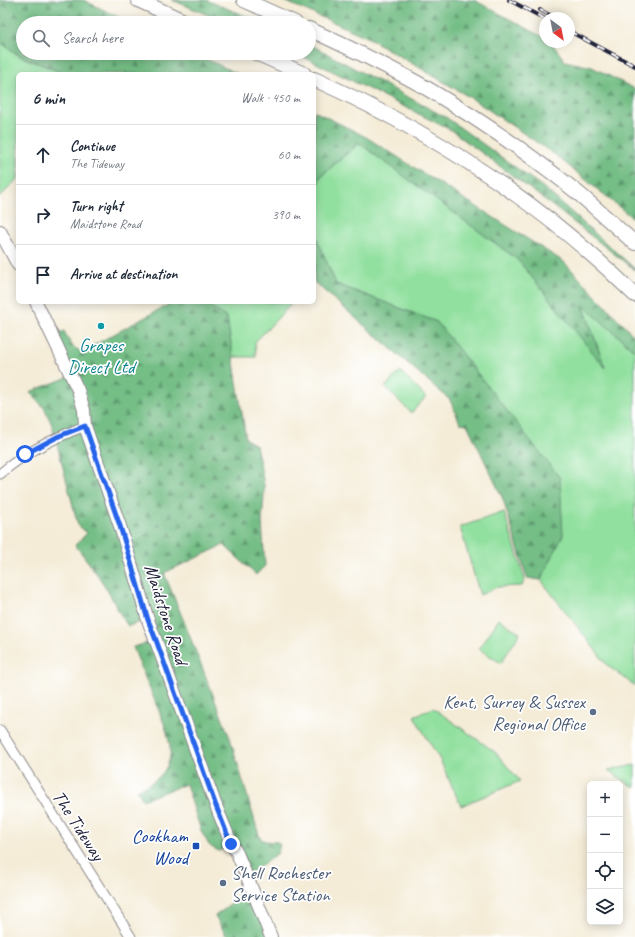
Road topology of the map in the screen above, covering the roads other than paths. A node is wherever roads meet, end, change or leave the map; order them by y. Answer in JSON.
{"nodes":[{"id":1,"x":138,"y":0,"type":"edge"},
{"id":2,"x":244,"y":0,"type":"edge"},
{"id":3,"x":173,"y":16,"type":"edge"},
{"id":4,"x":279,"y":16,"type":"edge"},
{"id":5,"x":316,"y":32,"type":"edge"},
{"id":6,"x":272,"y":60,"type":"edge"},
{"id":7,"x":299,"y":72,"type":"edge"},
{"id":8,"x":316,"y":80,"type":"edge"},
{"id":9,"x":0,"y":231,"type":"edge"},
{"id":10,"x":635,"y":243,"type":"edge"},
{"id":11,"x":16,"y":261,"type":"edge"},
{"id":12,"x":635,"y":295,"type":"edge"},
{"id":13,"x":37,"y":304,"type":"edge"},
{"id":14,"x":85,"y":426,"type":"junction"},
{"id":15,"x":0,"y":474,"type":"edge"},
{"id":16,"x":0,"y":730,"type":"edge"},
{"id":17,"x":130,"y":937,"type":"edge"},
{"id":18,"x":270,"y":937,"type":"edge"}],
"edges":[{"from":1,"to":3,"type":"highway"},
{"from":2,"to":4,"type":"highway"},
{"from":5,"to":10,"type":"highway"},
{"from":6,"to":7,"type":"highway"},
{"from":8,"to":12,"type":"highway"},
{"from":9,"to":11,"type":"main road"},
{"from":13,"to":14,"type":"main road","name":"Maidstone Road"},
{"from":14,"to":15,"type":"street"},
{"from":14,"to":18,"type":"main road","name":"Maidstone Road"},
{"from":16,"to":17,"type":"street","name":"The Tideway"}]}
